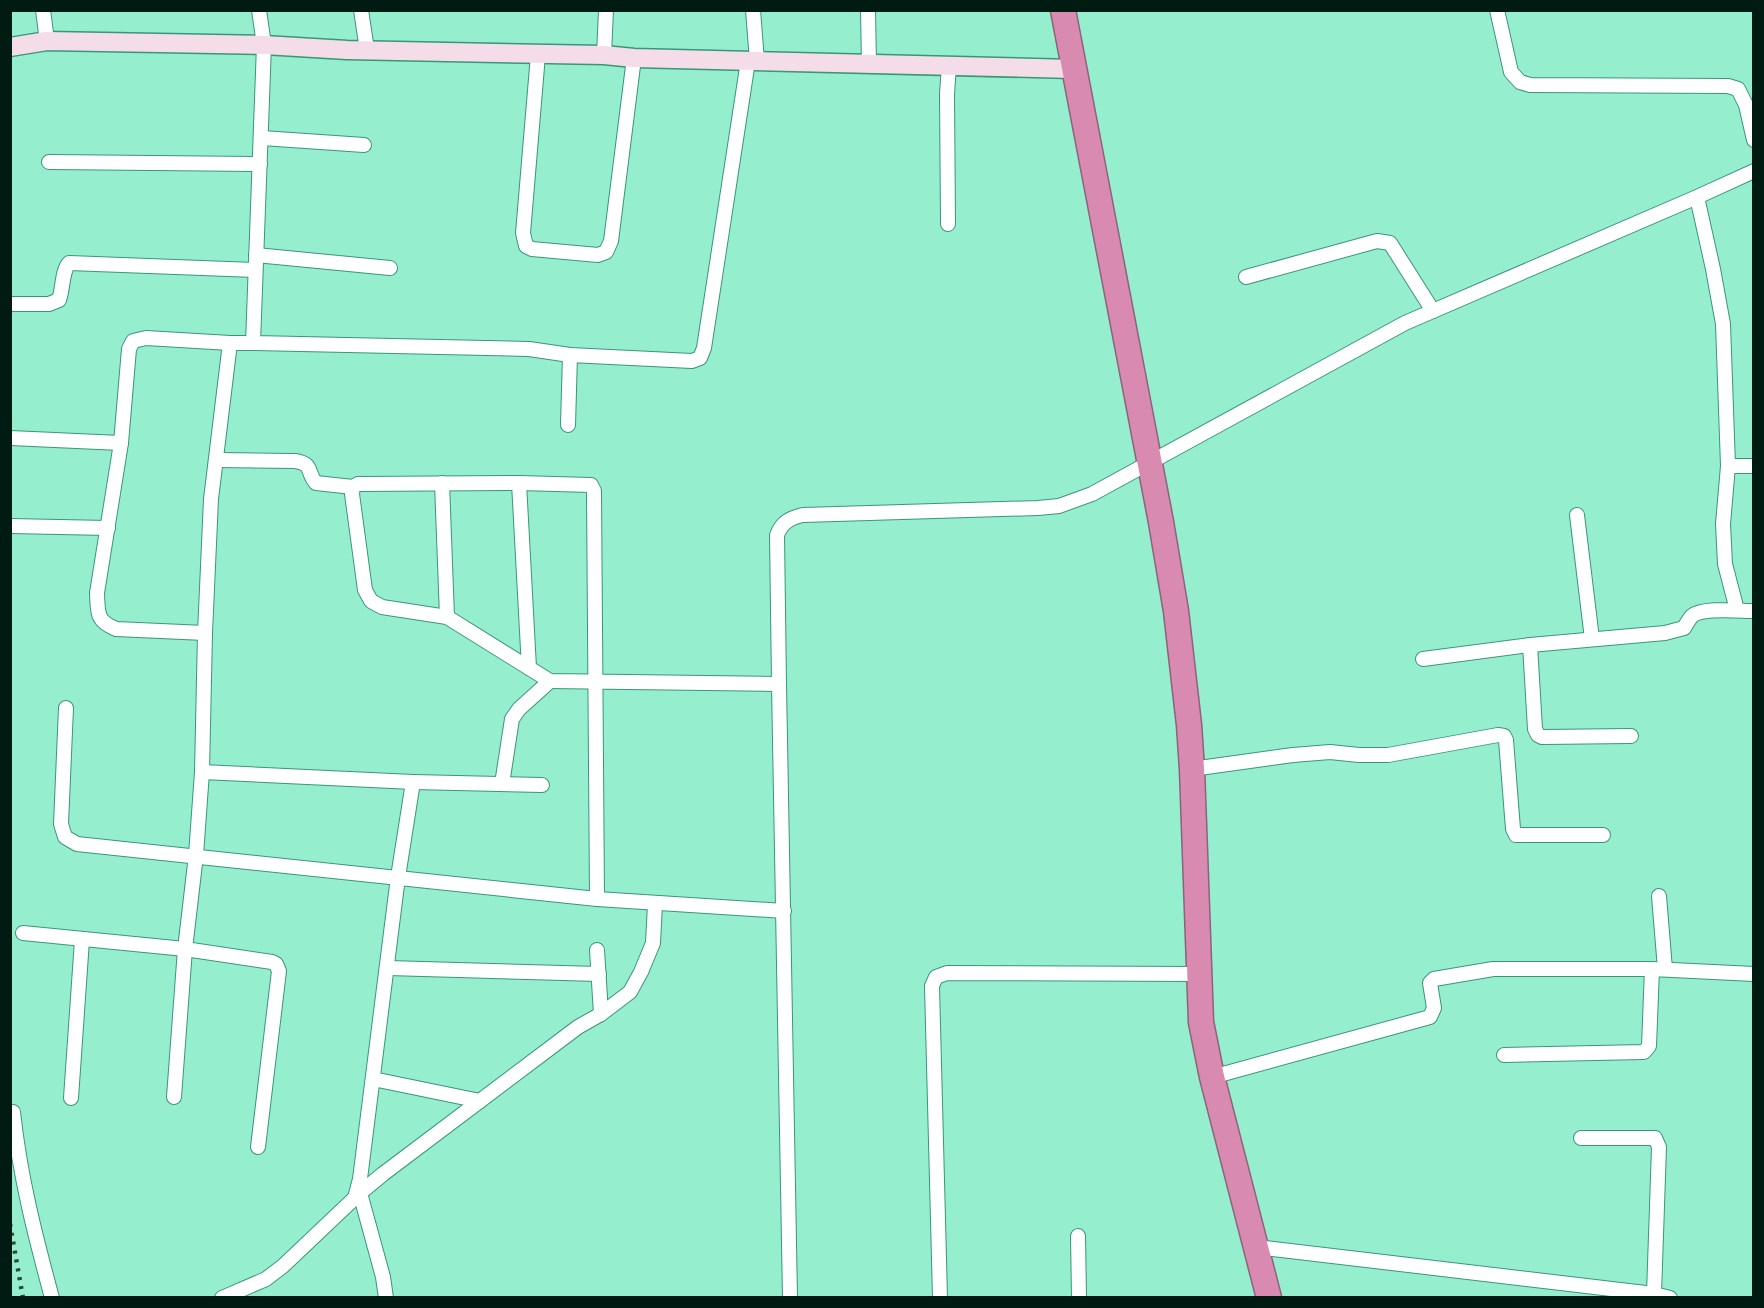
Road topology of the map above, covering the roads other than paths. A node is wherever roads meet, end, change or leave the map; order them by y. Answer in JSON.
{"nodes":[{"id":1,"x":43,"y":10,"type":"edge"},
{"id":2,"x":259,"y":10,"type":"edge"},
{"id":3,"x":361,"y":10,"type":"edge"},
{"id":4,"x":606,"y":10,"type":"edge"},
{"id":5,"x":753,"y":10,"type":"edge"},
{"id":6,"x":868,"y":10,"type":"edge"},
{"id":7,"x":1063,"y":10,"type":"edge"},
{"id":8,"x":1497,"y":10,"type":"edge"},
{"id":9,"x":47,"y":41,"type":"junction"},
{"id":10,"x":264,"y":45,"type":"junction"},
{"id":11,"x":10,"y":47,"type":"edge"},
{"id":12,"x":367,"y":50,"type":"junction"},
{"id":13,"x":538,"y":55,"type":"junction"},
{"id":14,"x":604,"y":55,"type":"junction"},
{"id":15,"x":634,"y":58,"type":"junction"},
{"id":16,"x":752,"y":61,"type":"junction"},
{"id":17,"x":869,"y":64,"type":"junction"},
{"id":18,"x":949,"y":66,"type":"junction"},
{"id":19,"x":1073,"y":69,"type":"junction"},
{"id":20,"x":262,"y":138,"type":"junction"},
{"id":21,"x":1754,"y":140,"type":"edge"},
{"id":22,"x":364,"y":145,"type":"dead end"},
{"id":23,"x":49,"y":162,"type":"dead end"},
{"id":24,"x":260,"y":164,"type":"junction"},
{"id":25,"x":1754,"y":171,"type":"edge"},
{"id":26,"x":1697,"y":197,"type":"junction"},
{"id":27,"x":948,"y":224,"type":"dead end"},
{"id":28,"x":256,"y":255,"type":"junction"},
{"id":29,"x":390,"y":268,"type":"dead end"},
{"id":30,"x":255,"y":270,"type":"junction"},
{"id":31,"x":1246,"y":277,"type":"dead end"},
{"id":32,"x":10,"y":304,"type":"edge"},
{"id":33,"x":1434,"y":311,"type":"junction"},
{"id":34,"x":230,"y":342,"type":"junction"},
{"id":35,"x":253,"y":343,"type":"junction"},
{"id":36,"x":570,"y":355,"type":"junction"},
{"id":37,"x":568,"y":425,"type":"dead end"},
{"id":38,"x":10,"y":438,"type":"edge"},
{"id":39,"x":121,"y":443,"type":"junction"},
{"id":40,"x":216,"y":460,"type":"junction"},
{"id":41,"x":1149,"y":462,"type":"junction"},
{"id":42,"x":1728,"y":466,"type":"junction"},
{"id":43,"x":1754,"y":466,"type":"edge"},
{"id":44,"x":442,"y":483,"type":"junction"},
{"id":45,"x":519,"y":483,"type":"junction"},
{"id":46,"x":353,"y":487,"type":"junction"},
{"id":47,"x":1577,"y":515,"type":"dead end"},
{"id":48,"x":10,"y":526,"type":"edge"},
{"id":49,"x":108,"y":528,"type":"junction"},
{"id":50,"x":1737,"y":610,"type":"junction"},
{"id":51,"x":1754,"y":611,"type":"edge"},
{"id":52,"x":447,"y":617,"type":"junction"},
{"id":53,"x":205,"y":633,"type":"junction"},
{"id":54,"x":1592,"y":639,"type":"junction"},
{"id":55,"x":1530,"y":645,"type":"junction"},
{"id":56,"x":1423,"y":659,"type":"dead end"},
{"id":57,"x":529,"y":668,"type":"junction"},
{"id":58,"x":550,"y":681,"type":"junction"},
{"id":59,"x":595,"y":681,"type":"junction"},
{"id":60,"x":779,"y":684,"type":"junction"},
{"id":61,"x":66,"y":708,"type":"dead end"},
{"id":62,"x":1631,"y":736,"type":"dead end"},
{"id":63,"x":1192,"y":769,"type":"junction"},
{"id":64,"x":202,"y":772,"type":"junction"},
{"id":65,"x":413,"y":782,"type":"junction"},
{"id":66,"x":502,"y":784,"type":"junction"},
{"id":67,"x":542,"y":785,"type":"dead end"},
{"id":68,"x":1603,"y":835,"type":"dead end"},
{"id":69,"x":196,"y":855,"type":"junction"},
{"id":70,"x":398,"y":877,"type":"junction"},
{"id":71,"x":1659,"y":896,"type":"dead end"},
{"id":72,"x":597,"y":899,"type":"junction"},
{"id":73,"x":655,"y":904,"type":"junction"},
{"id":74,"x":783,"y":911,"type":"junction"},
{"id":75,"x":23,"y":933,"type":"dead end"},
{"id":76,"x":82,"y":940,"type":"junction"},
{"id":77,"x":185,"y":949,"type":"junction"},
{"id":78,"x":597,"y":950,"type":"dead end"},
{"id":79,"x":388,"y":968,"type":"junction"},
{"id":80,"x":1659,"y":969,"type":"junction"},
{"id":81,"x":1198,"y":974,"type":"junction"},
{"id":82,"x":1754,"y":974,"type":"edge"},
{"id":83,"x":599,"y":975,"type":"junction"},
{"id":84,"x":601,"y":1014,"type":"junction"},
{"id":85,"x":1504,"y":1055,"type":"dead end"},
{"id":86,"x":1212,"y":1077,"type":"junction"},
{"id":87,"x":373,"y":1079,"type":"junction"},
{"id":88,"x":174,"y":1097,"type":"dead end"},
{"id":89,"x":70,"y":1098,"type":"dead end"},
{"id":90,"x":480,"y":1101,"type":"junction"},
{"id":91,"x":13,"y":1112,"type":"dead end"},
{"id":92,"x":1581,"y":1138,"type":"dead end"},
{"id":93,"x":258,"y":1147,"type":"dead end"},
{"id":94,"x":358,"y":1195,"type":"junction"},
{"id":95,"x":1078,"y":1236,"type":"dead end"},
{"id":96,"x":1256,"y":1247,"type":"junction"},
{"id":97,"x":1654,"y":1294,"type":"junction"},
{"id":98,"x":52,"y":1298,"type":"edge"},
{"id":99,"x":222,"y":1298,"type":"edge"},
{"id":100,"x":386,"y":1298,"type":"edge"},
{"id":101,"x":790,"y":1298,"type":"edge"},
{"id":102,"x":940,"y":1298,"type":"edge"},
{"id":103,"x":1079,"y":1298,"type":"edge"},
{"id":104,"x":1269,"y":1298,"type":"edge"},
{"id":105,"x":1670,"y":1298,"type":"edge"}],
"edges":[{"from":1,"to":9,"type":"street"},
{"from":2,"to":10,"type":"street"},
{"from":3,"to":12,"type":"street"},
{"from":4,"to":14,"type":"street"},
{"from":5,"to":16,"type":"street"},
{"from":6,"to":17,"type":"street"},
{"from":7,"to":19,"type":"highway"},
{"from":8,"to":21,"type":"street"},
{"from":9,"to":10,"type":"street"},
{"from":9,"to":11,"type":"street"},
{"from":10,"to":12,"type":"street"},
{"from":10,"to":20,"type":"street"},
{"from":12,"to":13,"type":"street"},
{"from":13,"to":14,"type":"street"},
{"from":13,"to":15,"type":"street"},
{"from":14,"to":15,"type":"street"},
{"from":15,"to":16,"type":"street"},
{"from":16,"to":17,"type":"street"},
{"from":16,"to":36,"type":"street"},
{"from":17,"to":18,"type":"street"},
{"from":18,"to":19,"type":"street"},
{"from":18,"to":27,"type":"street"},
{"from":19,"to":41,"type":"highway"},
{"from":20,"to":22,"type":"street"},
{"from":20,"to":24,"type":"street"},
{"from":23,"to":24,"type":"street"},
{"from":24,"to":28,"type":"street"},
{"from":25,"to":26,"type":"street"},
{"from":26,"to":33,"type":"street"},
{"from":26,"to":42,"type":"street"},
{"from":28,"to":29,"type":"street"},
{"from":28,"to":30,"type":"street"},
{"from":30,"to":32,"type":"street"},
{"from":30,"to":35,"type":"street"},
{"from":31,"to":33,"type":"street"},
{"from":33,"to":41,"type":"street"},
{"from":34,"to":35,"type":"street"},
{"from":34,"to":39,"type":"street"},
{"from":34,"to":40,"type":"street"},
{"from":35,"to":36,"type":"street"},
{"from":36,"to":37,"type":"street"},
{"from":38,"to":39,"type":"street"},
{"from":39,"to":49,"type":"street"},
{"from":40,"to":46,"type":"street"},
{"from":40,"to":53,"type":"street"},
{"from":41,"to":60,"type":"street"},
{"from":41,"to":63,"type":"highway"},
{"from":42,"to":43,"type":"street"},
{"from":42,"to":50,"type":"street"},
{"from":44,"to":45,"type":"street"},
{"from":44,"to":46,"type":"street"},
{"from":44,"to":52,"type":"street"},
{"from":45,"to":57,"type":"street"},
{"from":45,"to":59,"type":"street"},
{"from":46,"to":52,"type":"street"},
{"from":47,"to":54,"type":"street"},
{"from":48,"to":49,"type":"street"},
{"from":49,"to":53,"type":"street"},
{"from":50,"to":51,"type":"street"},
{"from":50,"to":54,"type":"street"},
{"from":52,"to":57,"type":"street"},
{"from":53,"to":64,"type":"street"},
{"from":54,"to":55,"type":"street"},
{"from":55,"to":56,"type":"street"},
{"from":55,"to":62,"type":"street"},
{"from":57,"to":58,"type":"street"},
{"from":58,"to":59,"type":"street"},
{"from":58,"to":66,"type":"street"},
{"from":59,"to":60,"type":"street"},
{"from":59,"to":72,"type":"street"},
{"from":60,"to":74,"type":"street"},
{"from":61,"to":69,"type":"street"},
{"from":63,"to":68,"type":"street"},
{"from":63,"to":81,"type":"highway"},
{"from":64,"to":65,"type":"street"},
{"from":64,"to":69,"type":"street"},
{"from":65,"to":66,"type":"street"},
{"from":65,"to":70,"type":"street"},
{"from":66,"to":67,"type":"street"},
{"from":69,"to":70,"type":"street"},
{"from":69,"to":77,"type":"street"},
{"from":70,"to":72,"type":"street"},
{"from":70,"to":79,"type":"street"},
{"from":71,"to":80,"type":"street"},
{"from":72,"to":73,"type":"street"},
{"from":73,"to":74,"type":"street"},
{"from":73,"to":84,"type":"street"},
{"from":74,"to":101,"type":"street"},
{"from":75,"to":76,"type":"street"},
{"from":76,"to":77,"type":"street"},
{"from":76,"to":89,"type":"street"},
{"from":77,"to":88,"type":"street"},
{"from":77,"to":93,"type":"street"},
{"from":78,"to":83,"type":"street"},
{"from":79,"to":83,"type":"street"},
{"from":79,"to":87,"type":"street"},
{"from":80,"to":82,"type":"street"},
{"from":80,"to":85,"type":"street"},
{"from":80,"to":86,"type":"street"},
{"from":81,"to":86,"type":"highway"},
{"from":81,"to":102,"type":"street"},
{"from":83,"to":84,"type":"street"},
{"from":84,"to":90,"type":"street"},
{"from":86,"to":96,"type":"highway"},
{"from":87,"to":90,"type":"street"},
{"from":87,"to":94,"type":"street"},
{"from":90,"to":94,"type":"street"},
{"from":91,"to":98,"type":"street"},
{"from":92,"to":97,"type":"street"},
{"from":94,"to":99,"type":"street"},
{"from":94,"to":100,"type":"street"},
{"from":95,"to":103,"type":"street"},
{"from":96,"to":97,"type":"street"},
{"from":96,"to":104,"type":"highway"},
{"from":97,"to":105,"type":"street"}]}
